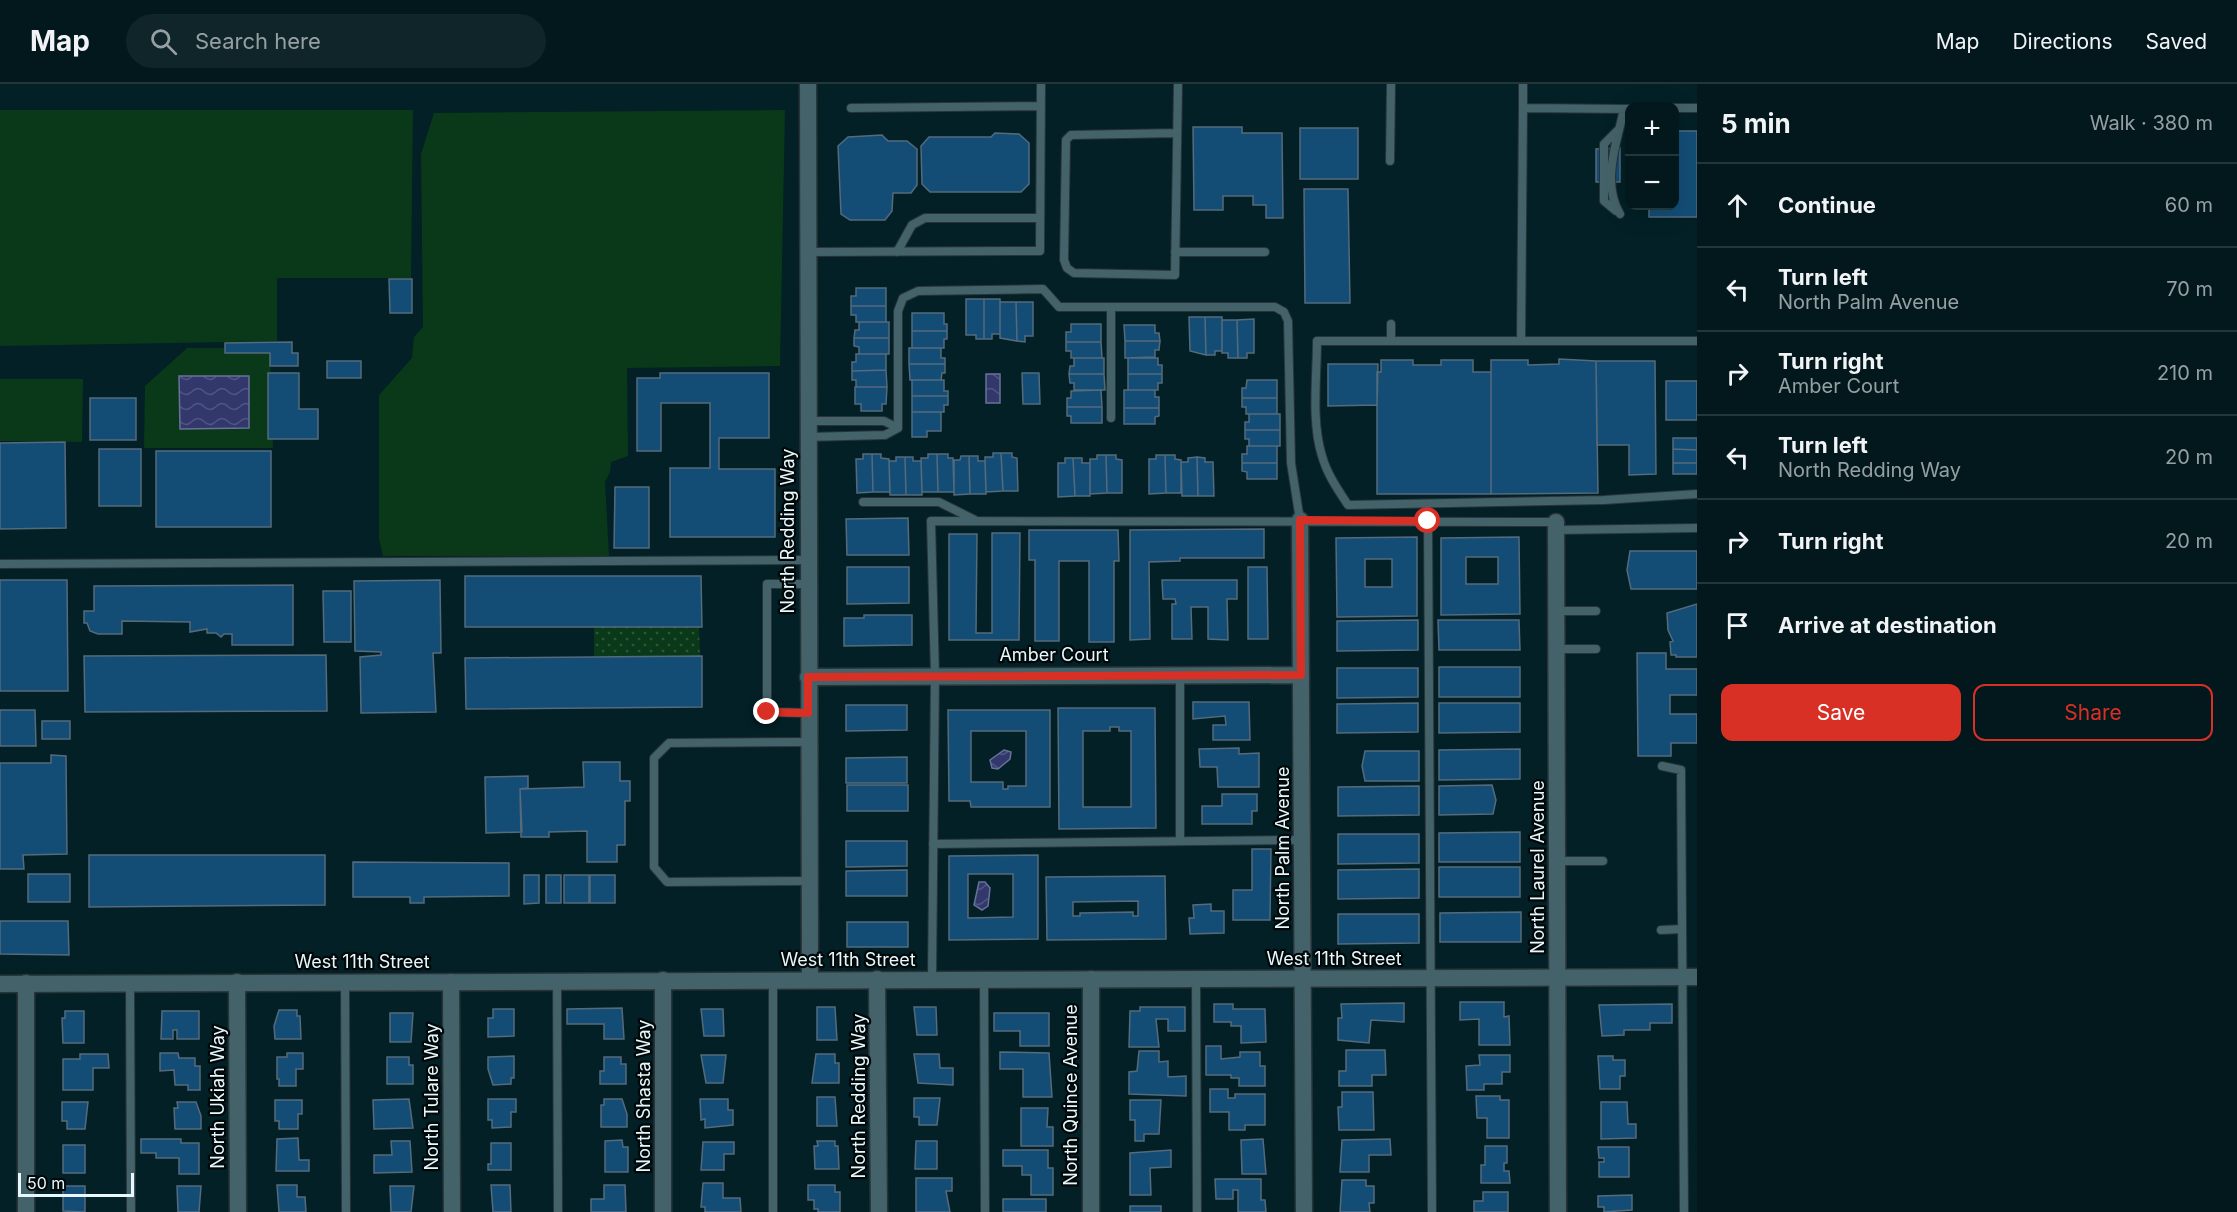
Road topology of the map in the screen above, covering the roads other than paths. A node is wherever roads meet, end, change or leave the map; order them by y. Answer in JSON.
{"nodes":[{"id":1,"x":808,"y":84,"type":"edge"},
{"id":2,"x":1041,"y":84,"type":"edge"},
{"id":3,"x":1178,"y":84,"type":"edge"},
{"id":4,"x":1391,"y":84,"type":"edge"},
{"id":5,"x":1523,"y":84,"type":"edge"},
{"id":6,"x":1040,"y":106,"type":"junction"},
{"id":7,"x":851,"y":108,"type":"dead end"},
{"id":8,"x":1523,"y":108,"type":"junction"},
{"id":9,"x":1679,"y":108,"type":"edge"},
{"id":10,"x":1697,"y":108,"type":"edge"},
{"id":11,"x":1625,"y":109,"type":"edge"},
{"id":12,"x":1625,"y":114,"type":"edge"},
{"id":13,"x":1177,"y":133,"type":"junction"},
{"id":14,"x":1390,"y":160,"type":"dead end"},
{"id":15,"x":1620,"y":214,"type":"dead end"},
{"id":16,"x":1040,"y":218,"type":"junction"},
{"id":17,"x":808,"y":252,"type":"junction"},
{"id":18,"x":897,"y":252,"type":"junction"},
{"id":19,"x":1175,"y":252,"type":"junction"},
{"id":20,"x":1265,"y":252,"type":"dead end"},
{"id":21,"x":1111,"y":308,"type":"junction"},
{"id":22,"x":1391,"y":324,"type":"dead end"},
{"id":23,"x":1391,"y":341,"type":"junction"},
{"id":24,"x":1521,"y":341,"type":"junction"},
{"id":25,"x":1697,"y":341,"type":"edge"},
{"id":26,"x":1111,"y":418,"type":"dead end"},
{"id":27,"x":898,"y":428,"type":"junction"},
{"id":28,"x":807,"y":429,"type":"junction"},
{"id":29,"x":1697,"y":494,"type":"edge"},
{"id":30,"x":863,"y":502,"type":"dead end"},
{"id":31,"x":1300,"y":520,"type":"junction"},
{"id":32,"x":978,"y":521,"type":"junction"},
{"id":33,"x":1428,"y":521,"type":"junction"},
{"id":34,"x":1556,"y":526,"type":"junction"},
{"id":35,"x":1697,"y":528,"type":"edge"},
{"id":36,"x":807,"y":560,"type":"junction"},
{"id":37,"x":0,"y":564,"type":"edge"},
{"id":38,"x":808,"y":584,"type":"junction"},
{"id":39,"x":1557,"y":611,"type":"junction"},
{"id":40,"x":1596,"y":611,"type":"dead end"},
{"id":41,"x":1557,"y":649,"type":"junction"},
{"id":42,"x":1596,"y":649,"type":"dead end"},
{"id":43,"x":1180,"y":674,"type":"junction"},
{"id":44,"x":935,"y":675,"type":"junction"},
{"id":45,"x":1301,"y":675,"type":"junction"},
{"id":46,"x":808,"y":677,"type":"junction"},
{"id":47,"x":808,"y":713,"type":"junction"},
{"id":48,"x":809,"y":742,"type":"junction"},
{"id":49,"x":1662,"y":766,"type":"dead end"},
{"id":50,"x":1180,"y":840,"type":"junction"},
{"id":51,"x":1303,"y":840,"type":"junction"},
{"id":52,"x":933,"y":844,"type":"junction"},
{"id":53,"x":1558,"y":861,"type":"junction"},
{"id":54,"x":1603,"y":861,"type":"dead end"},
{"id":55,"x":809,"y":881,"type":"junction"},
{"id":56,"x":1682,"y":929,"type":"junction"},
{"id":57,"x":1661,"y":930,"type":"dead end"},
{"id":58,"x":1557,"y":977,"type":"junction"},
{"id":59,"x":1690,"y":977,"type":"edge"},
{"id":60,"x":1303,"y":978,"type":"junction"},
{"id":61,"x":1431,"y":978,"type":"junction"},
{"id":62,"x":810,"y":979,"type":"junction"},
{"id":63,"x":878,"y":979,"type":"junction"},
{"id":64,"x":932,"y":979,"type":"junction"},
{"id":65,"x":984,"y":979,"type":"junction"},
{"id":66,"x":1090,"y":979,"type":"junction"},
{"id":67,"x":1196,"y":979,"type":"junction"},
{"id":68,"x":663,"y":980,"type":"junction"},
{"id":69,"x":773,"y":980,"type":"junction"},
{"id":70,"x":557,"y":981,"type":"junction"},
{"id":71,"x":237,"y":982,"type":"junction"},
{"id":72,"x":345,"y":982,"type":"junction"},
{"id":73,"x":451,"y":982,"type":"junction"},
{"id":74,"x":26,"y":983,"type":"junction"},
{"id":75,"x":130,"y":983,"type":"junction"},
{"id":76,"x":0,"y":984,"type":"edge"},
{"id":77,"x":26,"y":1212,"type":"edge"},
{"id":78,"x":131,"y":1212,"type":"edge"},
{"id":79,"x":238,"y":1212,"type":"edge"},
{"id":80,"x":346,"y":1212,"type":"edge"},
{"id":81,"x":452,"y":1212,"type":"edge"},
{"id":82,"x":558,"y":1212,"type":"edge"},
{"id":83,"x":663,"y":1212,"type":"edge"},
{"id":84,"x":773,"y":1212,"type":"edge"},
{"id":85,"x":879,"y":1212,"type":"edge"},
{"id":86,"x":985,"y":1212,"type":"edge"},
{"id":87,"x":1091,"y":1212,"type":"edge"},
{"id":88,"x":1197,"y":1212,"type":"edge"},
{"id":89,"x":1304,"y":1212,"type":"edge"},
{"id":90,"x":1432,"y":1212,"type":"edge"},
{"id":91,"x":1558,"y":1212,"type":"edge"},
{"id":92,"x":1684,"y":1212,"type":"edge"}],
"edges":[{"from":1,"to":17,"type":"street","name":"North Redding Way"},
{"from":2,"to":6,"type":"lane"},
{"from":3,"to":13,"type":"lane"},
{"from":4,"to":14,"type":"lane"},
{"from":5,"to":8,"type":"lane"},
{"from":6,"to":7,"type":"lane"},
{"from":6,"to":16,"type":"lane"},
{"from":8,"to":11,"type":"lane"},
{"from":8,"to":24,"type":"lane"},
{"from":9,"to":10,"type":"lane"},
{"from":12,"to":15,"type":"lane"},
{"from":13,"to":19,"type":"lane"},
{"from":13,"to":19,"type":"lane"},
{"from":16,"to":18,"type":"lane"},
{"from":16,"to":18,"type":"lane"},
{"from":17,"to":18,"type":"lane"},
{"from":17,"to":28,"type":"street","name":"North Redding Way"},
{"from":19,"to":20,"type":"lane"},
{"from":21,"to":26,"type":"lane"},
{"from":21,"to":27,"type":"lane"},
{"from":21,"to":31,"type":"lane"},
{"from":22,"to":23,"type":"lane"},
{"from":23,"to":24,"type":"lane"},
{"from":23,"to":29,"type":"lane"},
{"from":24,"to":25,"type":"lane"},
{"from":27,"to":28,"type":"lane"},
{"from":27,"to":28,"type":"lane"},
{"from":28,"to":36,"type":"street","name":"North Redding Way"},
{"from":30,"to":32,"type":"lane"},
{"from":31,"to":32,"type":"lane"},
{"from":31,"to":33,"type":"lane"},
{"from":31,"to":45,"type":"street","name":"North Palm Avenue"},
{"from":32,"to":44,"type":"lane"},
{"from":33,"to":34,"type":"lane"},
{"from":33,"to":61,"type":"lane"},
{"from":34,"to":35,"type":"lane"},
{"from":34,"to":39,"type":"street","name":"North Laurel Avenue"},
{"from":36,"to":37,"type":"lane"},
{"from":36,"to":38,"type":"street","name":"North Redding Way"},
{"from":38,"to":46,"type":"street","name":"North Redding Way"},
{"from":38,"to":47,"type":"lane"},
{"from":39,"to":40,"type":"lane"},
{"from":39,"to":41,"type":"street","name":"North Laurel Avenue"},
{"from":41,"to":42,"type":"lane"},
{"from":41,"to":53,"type":"street","name":"North Laurel Avenue"},
{"from":43,"to":44,"type":"street","name":"Amber Court"},
{"from":43,"to":45,"type":"street","name":"Amber Court"},
{"from":43,"to":50,"type":"lane"},
{"from":44,"to":46,"type":"street","name":"Amber Court"},
{"from":44,"to":52,"type":"lane"},
{"from":45,"to":51,"type":"street","name":"North Palm Avenue"},
{"from":46,"to":47,"type":"street","name":"North Redding Way"},
{"from":47,"to":48,"type":"street","name":"North Redding Way"},
{"from":48,"to":55,"type":"street","name":"North Redding Way"},
{"from":48,"to":55,"type":"lane"},
{"from":49,"to":56,"type":"lane"},
{"from":50,"to":51,"type":"lane"},
{"from":50,"to":52,"type":"lane"},
{"from":51,"to":60,"type":"street","name":"North Palm Avenue"},
{"from":52,"to":64,"type":"lane"},
{"from":53,"to":54,"type":"lane"},
{"from":53,"to":58,"type":"street","name":"North Laurel Avenue"},
{"from":55,"to":62,"type":"street","name":"North Redding Way"},
{"from":56,"to":57,"type":"lane"},
{"from":56,"to":59,"type":"lane"},
{"from":58,"to":59,"type":"street","name":"West 11th Street"},
{"from":58,"to":61,"type":"street","name":"West 11th Street"},
{"from":58,"to":91,"type":"street","name":"North Laurel Avenue"},
{"from":59,"to":92,"type":"lane"},
{"from":60,"to":61,"type":"street","name":"West 11th Street"},
{"from":60,"to":67,"type":"street","name":"West 11th Street"},
{"from":60,"to":89,"type":"street","name":"North Palm Avenue"},
{"from":61,"to":90,"type":"lane"},
{"from":62,"to":63,"type":"street","name":"West 11th Street"},
{"from":62,"to":69,"type":"street","name":"West 11th Street"},
{"from":63,"to":64,"type":"street","name":"West 11th Street"},
{"from":63,"to":85,"type":"street","name":"North Redding Way"},
{"from":64,"to":65,"type":"street","name":"West 11th Street"},
{"from":65,"to":66,"type":"street","name":"West 11th Street"},
{"from":65,"to":86,"type":"lane"},
{"from":66,"to":67,"type":"street","name":"West 11th Street"},
{"from":66,"to":87,"type":"street","name":"North Quince Avenue"},
{"from":67,"to":88,"type":"lane"},
{"from":68,"to":69,"type":"street","name":"West 11th Street"},
{"from":68,"to":70,"type":"street","name":"West 11th Street"},
{"from":68,"to":83,"type":"street","name":"North Shasta Way"},
{"from":69,"to":84,"type":"lane"},
{"from":70,"to":73,"type":"street","name":"West 11th Street"},
{"from":70,"to":82,"type":"lane"},
{"from":71,"to":72,"type":"street","name":"West 11th Street"},
{"from":71,"to":75,"type":"street","name":"West 11th Street"},
{"from":71,"to":79,"type":"street","name":"North Ukiah Way"},
{"from":72,"to":73,"type":"street","name":"West 11th Street"},
{"from":72,"to":80,"type":"lane"},
{"from":73,"to":81,"type":"street","name":"North Tulare Way"},
{"from":74,"to":75,"type":"street","name":"West 11th Street"},
{"from":74,"to":76,"type":"street","name":"West 11th Street"},
{"from":74,"to":77,"type":"street"},
{"from":75,"to":78,"type":"lane"}]}
